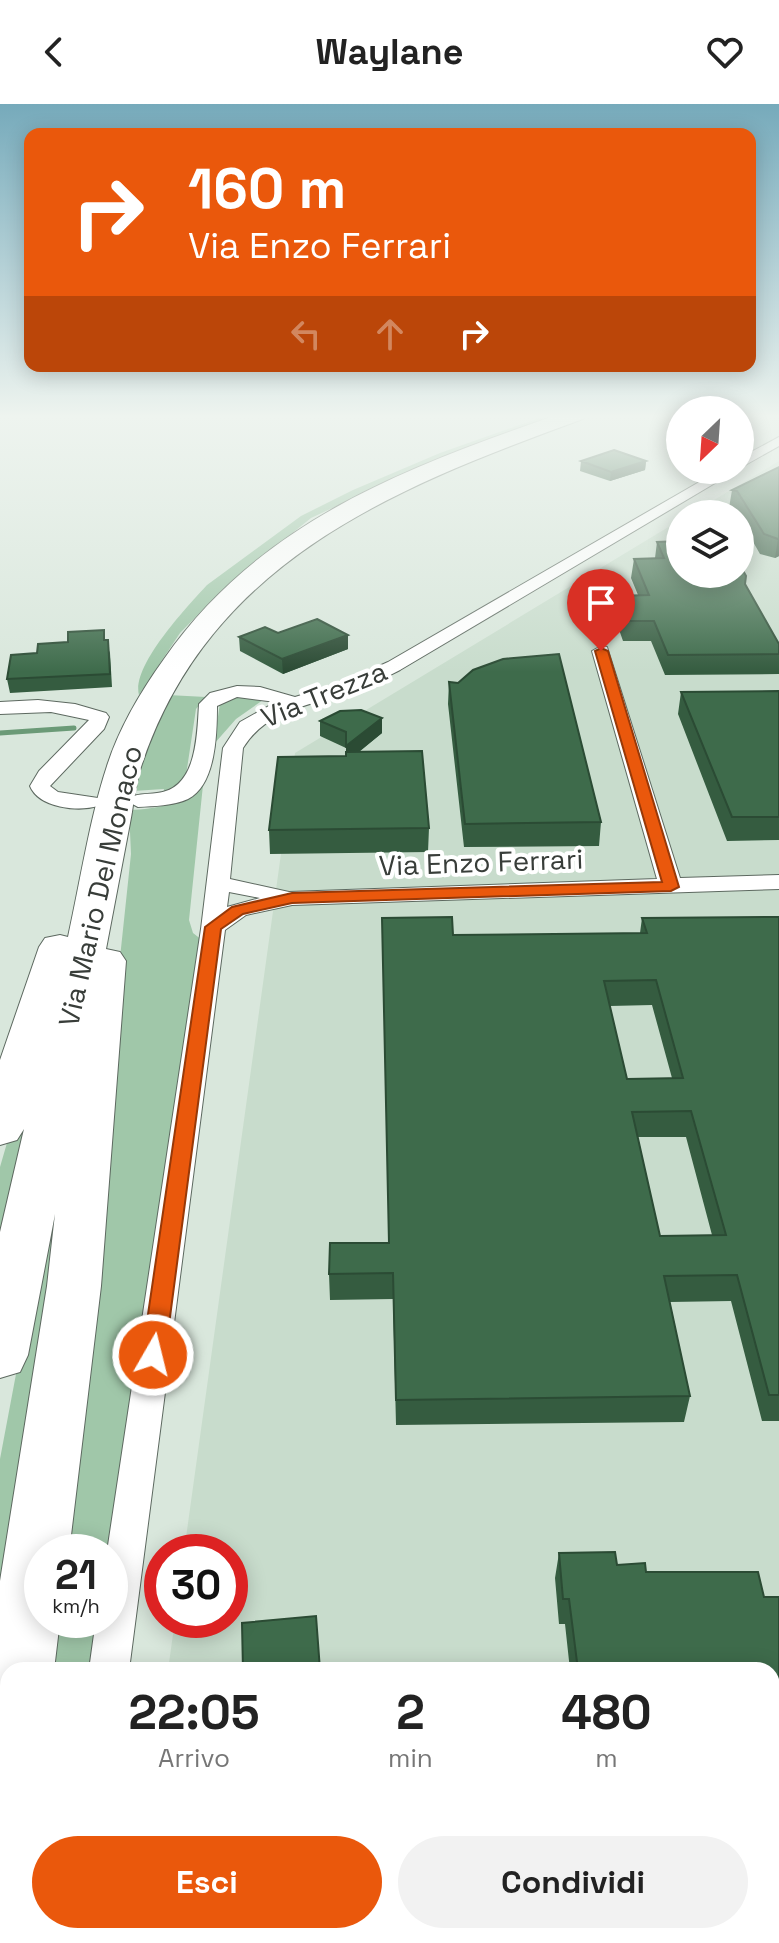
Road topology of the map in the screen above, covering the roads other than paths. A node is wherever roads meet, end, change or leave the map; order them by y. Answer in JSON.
{"nodes":[{"id":1,"x":364,"y":501,"type":"edge"},
{"id":2,"x":677,"y":501,"type":"edge"},
{"id":3,"x":601,"y":651,"type":"dead end"},
{"id":4,"x":291,"y":702,"type":"junction"},
{"id":5,"x":0,"y":708,"type":"edge"},
{"id":6,"x":138,"y":801,"type":"dead end"},
{"id":7,"x":91,"y":802,"type":"dead end"},
{"id":8,"x":104,"y":851,"type":"junction"},
{"id":9,"x":779,"y":882,"type":"edge"},
{"id":10,"x":671,"y":887,"type":"junction"},
{"id":11,"x":256,"y":896,"type":"junction"},
{"id":12,"x":215,"y":902,"type":"junction"},
{"id":13,"x":0,"y":1128,"type":"edge"},
{"id":14,"x":0,"y":1355,"type":"edge"},
{"id":15,"x":21,"y":1662,"type":"edge"},
{"id":16,"x":110,"y":1662,"type":"edge"}],
"edges":[{"from":1,"to":8,"type":"highway","name":"Via Mario Del Monaco"},
{"from":2,"to":4,"type":"street","name":"Via Trezza"},
{"from":3,"to":10,"type":"street"},
{"from":4,"to":6,"type":"street"},
{"from":4,"to":12,"type":"street","name":"Via Trezza"},
{"from":5,"to":7,"type":"street"},
{"from":8,"to":13,"type":"highway"},
{"from":8,"to":14,"type":"highway","name":"Via Mario Del Monaco"},
{"from":8,"to":15,"type":"highway"},
{"from":9,"to":10,"type":"street","name":"Via Enzo Ferrari"},
{"from":10,"to":11,"type":"street","name":"Via Enzo Ferrari"},
{"from":11,"to":12,"type":"street","name":"Via Enzo Ferrari"},
{"from":11,"to":12,"type":"street","name":"Via Enzo Ferrari"},
{"from":12,"to":16,"type":"street","name":"Via Trezza"}]}
